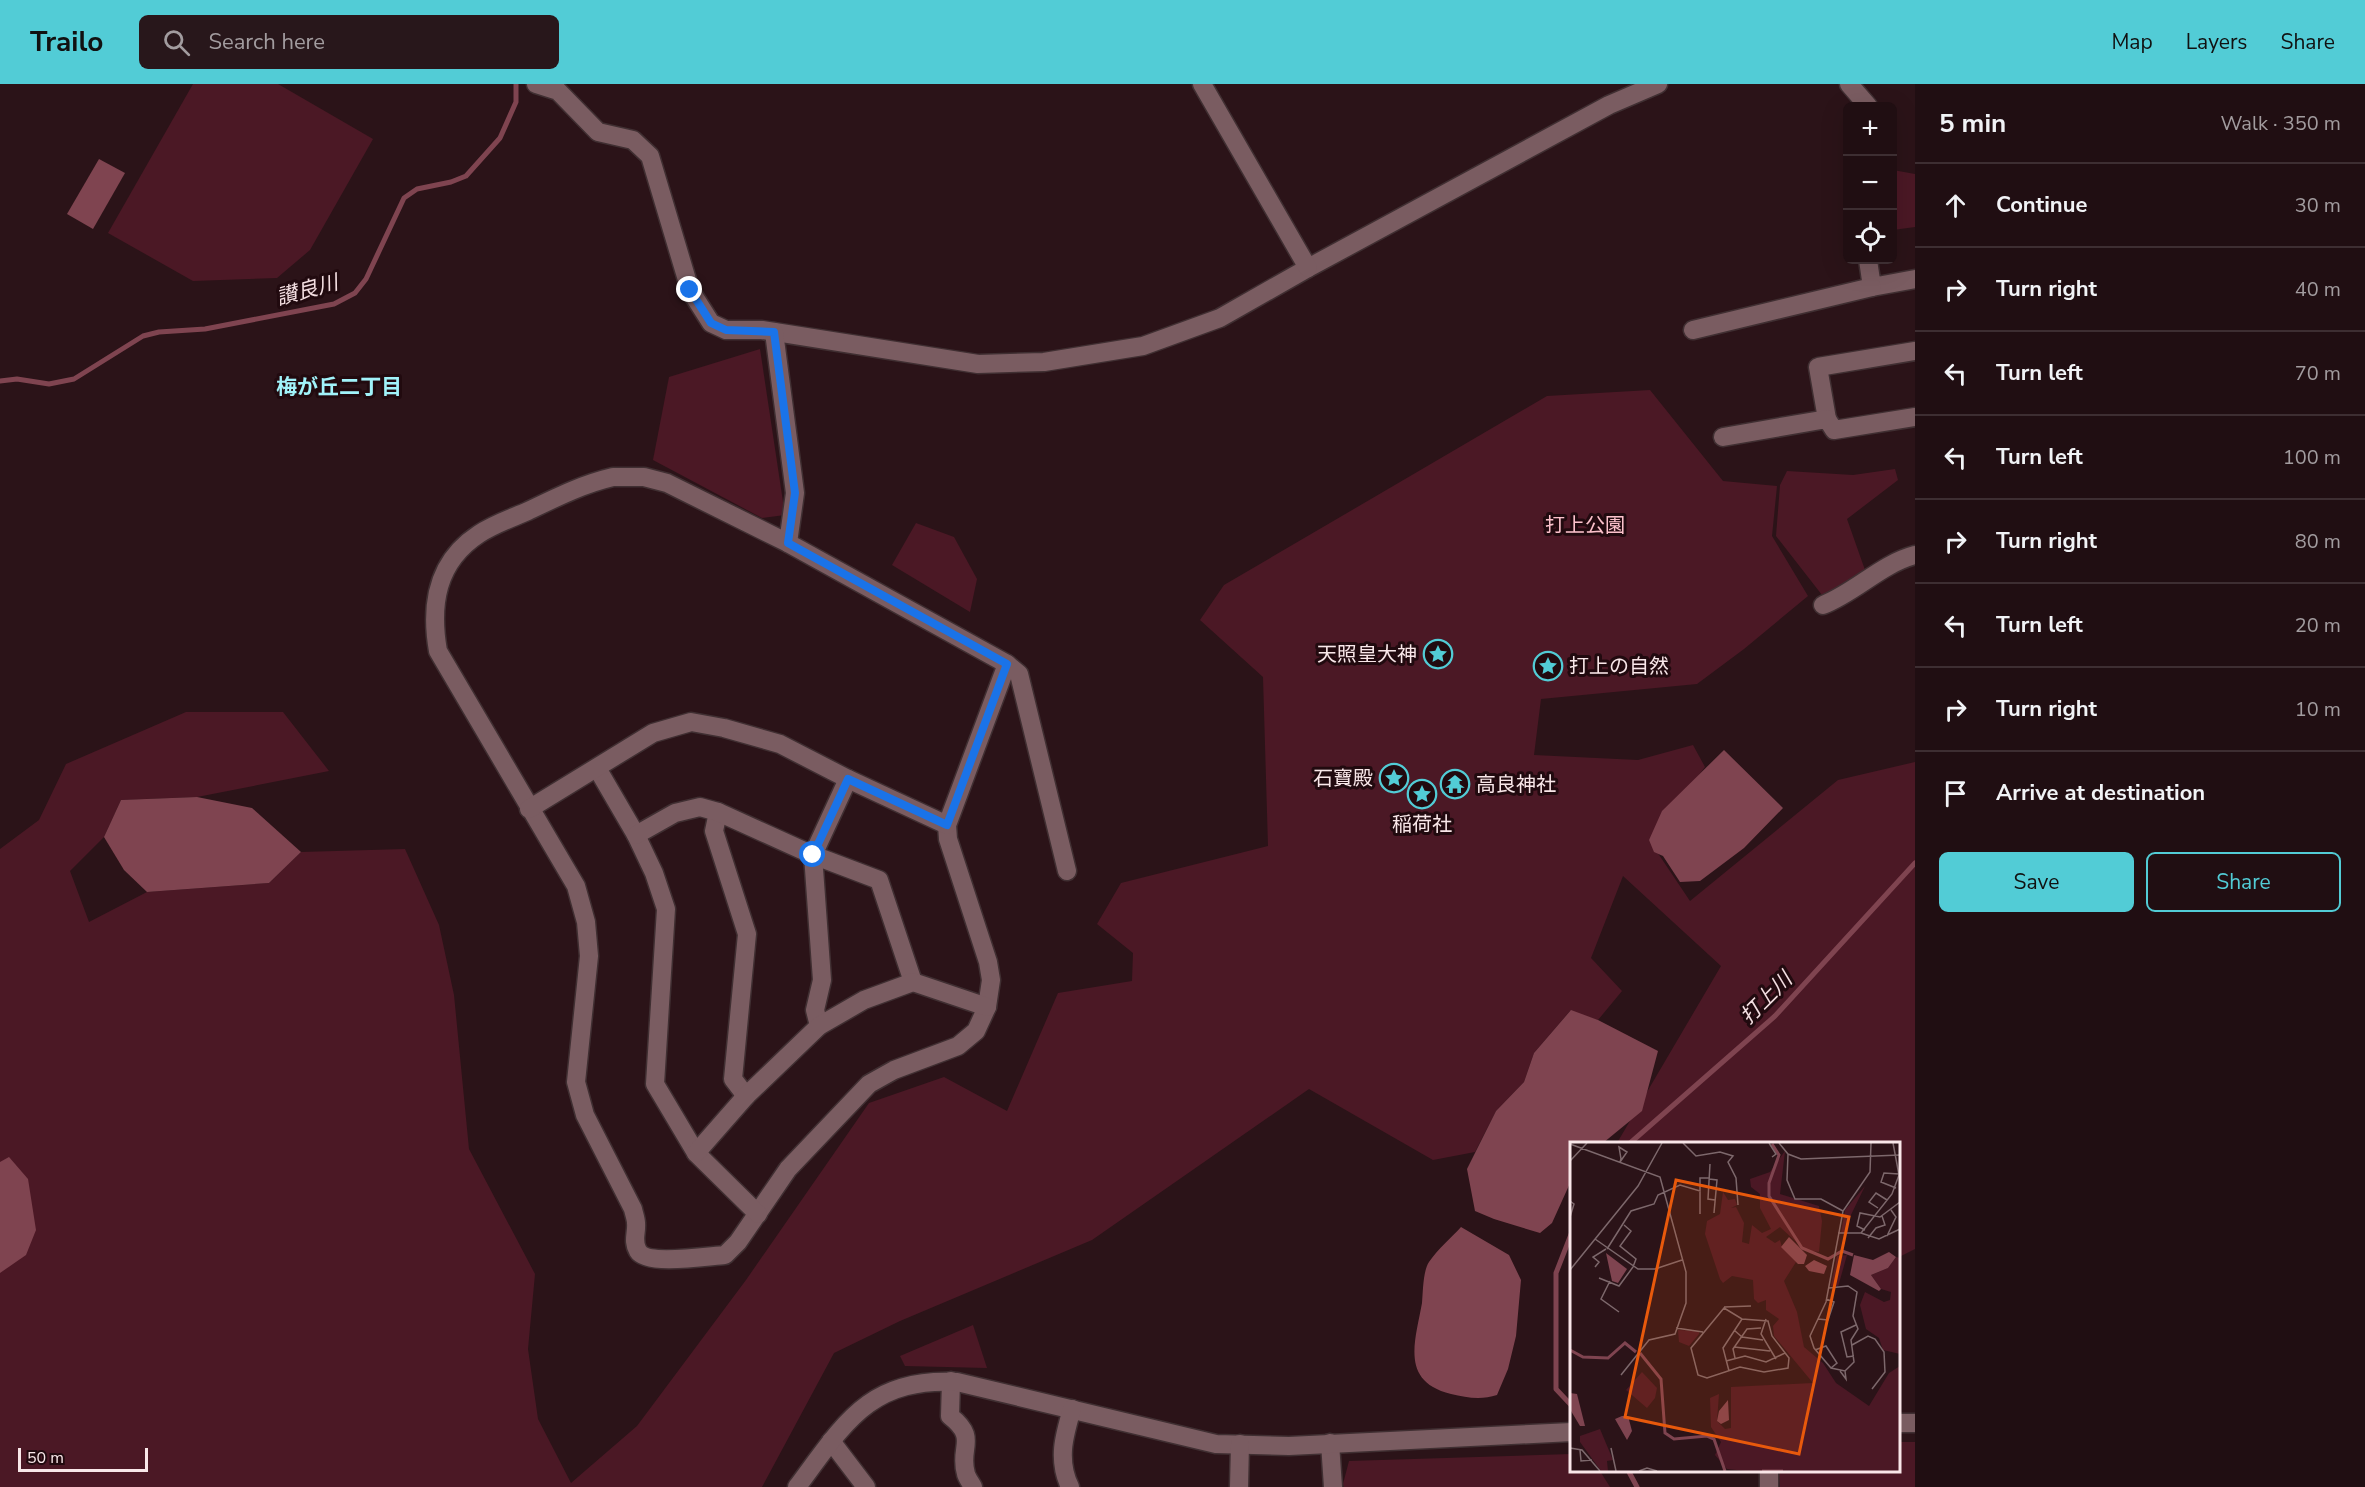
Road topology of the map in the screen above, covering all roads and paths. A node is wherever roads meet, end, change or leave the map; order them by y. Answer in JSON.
{"nodes":[{"id":1,"x":536,"y":84,"type":"edge"},
{"id":2,"x":1202,"y":84,"type":"edge"},
{"id":3,"x":1658,"y":84,"type":"edge"},
{"id":4,"x":1849,"y":84,"type":"edge"},
{"id":5,"x":1865,"y":102,"type":"edge"},
{"id":6,"x":1869,"y":264,"type":"edge"},
{"id":7,"x":1308,"y":268,"type":"junction"},
{"id":8,"x":1915,"y":279,"type":"edge"},
{"id":9,"x":1872,"y":287,"type":"junction"},
{"id":10,"x":1693,"y":330,"type":"dead end"},
{"id":11,"x":774,"y":332,"type":"junction"},
{"id":12,"x":1915,"y":351,"type":"edge"},
{"id":13,"x":1915,"y":417,"type":"edge"},
{"id":14,"x":1827,"y":419,"type":"junction"},
{"id":15,"x":1723,"y":437,"type":"dead end"},
{"id":16,"x":788,"y":543,"type":"junction"},
{"id":17,"x":1915,"y":555,"type":"edge"},
{"id":18,"x":1823,"y":605,"type":"dead end"},
{"id":19,"x":1007,"y":664,"type":"junction"},
{"id":20,"x":597,"y":768,"type":"junction"},
{"id":21,"x":848,"y":779,"type":"junction"},
{"id":22,"x":529,"y":809,"type":"junction"},
{"id":23,"x":718,"y":812,"type":"junction"},
{"id":24,"x":947,"y":825,"type":"junction"},
{"id":25,"x":636,"y":835,"type":"junction"},
{"id":26,"x":813,"y":855,"type":"junction"},
{"id":27,"x":1067,"y":871,"type":"dead end"},
{"id":28,"x":913,"y":982,"type":"junction"},
{"id":29,"x":987,"y":1007,"type":"junction"},
{"id":30,"x":819,"y":1026,"type":"junction"},
{"id":31,"x":746,"y":1096,"type":"junction"},
{"id":32,"x":696,"y":1153,"type":"junction"},
{"id":33,"x":758,"y":1214,"type":"junction"},
{"id":34,"x":951,"y":1381,"type":"junction"},
{"id":35,"x":1072,"y":1409,"type":"junction"},
{"id":36,"x":1570,"y":1432,"type":"edge"},
{"id":37,"x":831,"y":1441,"type":"junction"},
{"id":38,"x":1330,"y":1443,"type":"junction"},
{"id":39,"x":1240,"y":1444,"type":"junction"},
{"id":40,"x":797,"y":1487,"type":"edge"},
{"id":41,"x":866,"y":1487,"type":"edge"},
{"id":42,"x":973,"y":1487,"type":"edge"},
{"id":43,"x":1070,"y":1487,"type":"edge"},
{"id":44,"x":1239,"y":1487,"type":"edge"},
{"id":45,"x":1334,"y":1487,"type":"edge"}],
"edges":[{"from":1,"to":11,"type":"street"},
{"from":2,"to":7,"type":"street"},
{"from":3,"to":7,"type":"street"},
{"from":4,"to":5,"type":"street"},
{"from":6,"to":9,"type":"street"},
{"from":7,"to":11,"type":"street"},
{"from":8,"to":9,"type":"street"},
{"from":9,"to":10,"type":"street"},
{"from":11,"to":16,"type":"street"},
{"from":12,"to":14,"type":"street"},
{"from":13,"to":14,"type":"street"},
{"from":14,"to":15,"type":"street"},
{"from":16,"to":19,"type":"street"},
{"from":16,"to":22,"type":"street"},
{"from":17,"to":18,"type":"street"},
{"from":19,"to":24,"type":"street"},
{"from":19,"to":27,"type":"street"},
{"from":20,"to":21,"type":"street"},
{"from":20,"to":22,"type":"street"},
{"from":20,"to":25,"type":"street"},
{"from":21,"to":24,"type":"street"},
{"from":21,"to":26,"type":"street"},
{"from":22,"to":33,"type":"street"},
{"from":23,"to":25,"type":"street"},
{"from":23,"to":26,"type":"street"},
{"from":23,"to":31,"type":"street"},
{"from":24,"to":29,"type":"street"},
{"from":25,"to":32,"type":"street"},
{"from":26,"to":28,"type":"street"},
{"from":26,"to":30,"type":"street"},
{"from":28,"to":29,"type":"street"},
{"from":28,"to":30,"type":"street"},
{"from":29,"to":33,"type":"street"},
{"from":30,"to":31,"type":"street"},
{"from":31,"to":32,"type":"street"},
{"from":32,"to":33,"type":"street"},
{"from":34,"to":35,"type":"street"},
{"from":34,"to":37,"type":"street"},
{"from":34,"to":42,"type":"street"},
{"from":35,"to":39,"type":"street"},
{"from":35,"to":43,"type":"street"},
{"from":36,"to":38,"type":"street"},
{"from":37,"to":40,"type":"street"},
{"from":37,"to":41,"type":"street"},
{"from":38,"to":39,"type":"street"},
{"from":38,"to":45,"type":"street"},
{"from":39,"to":44,"type":"street"}]}
